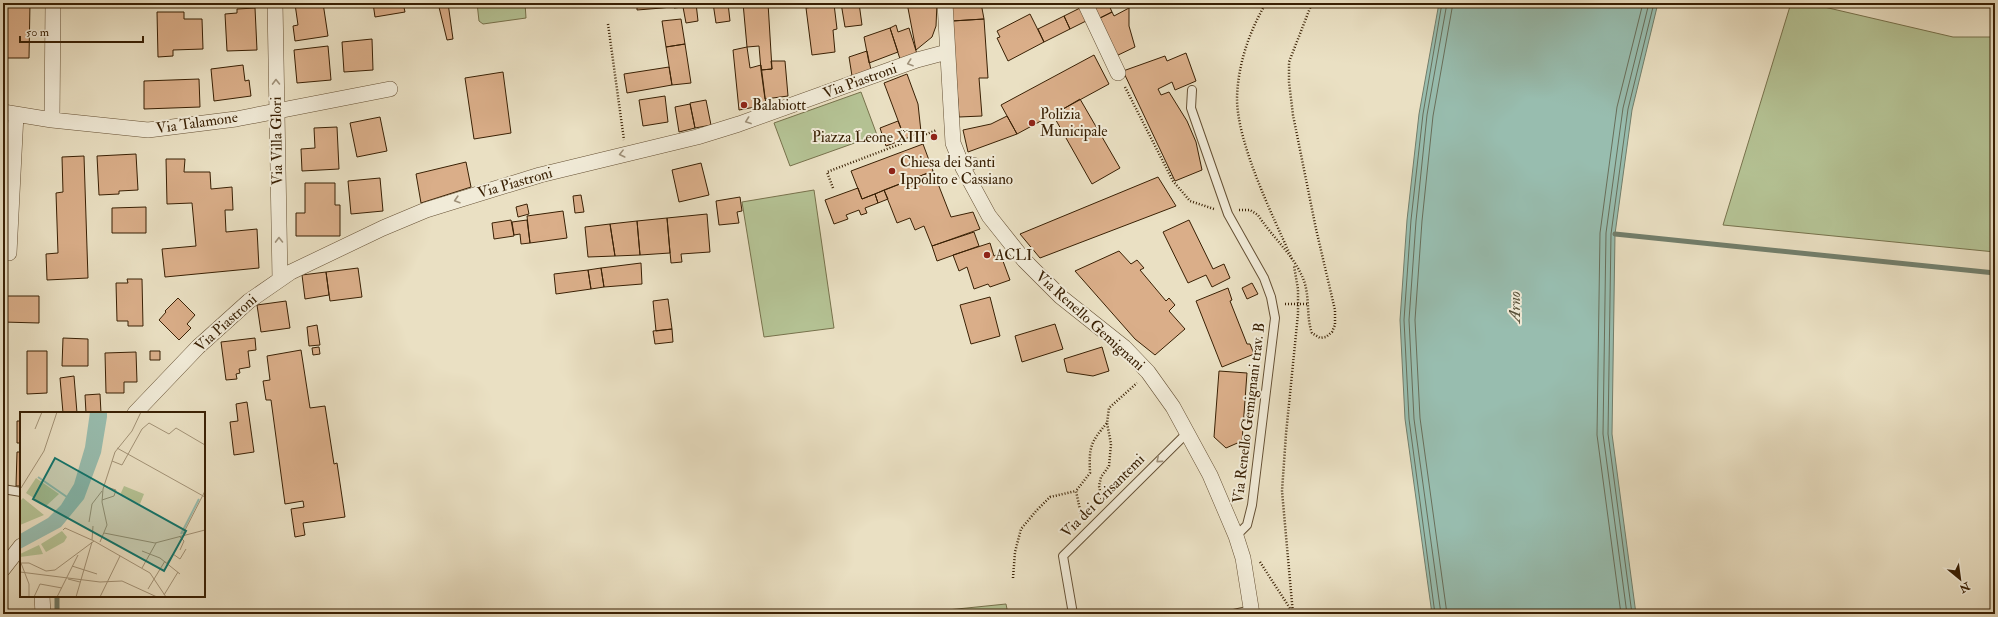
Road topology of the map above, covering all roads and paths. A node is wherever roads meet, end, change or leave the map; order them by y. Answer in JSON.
{"nodes":[{"id":1,"x":53,"y":3,"type":"edge"},
{"id":2,"x":275,"y":3,"type":"edge"},
{"id":3,"x":945,"y":3,"type":"edge"},
{"id":4,"x":1085,"y":3,"type":"edge"},
{"id":5,"x":1266,"y":3,"type":"edge"},
{"id":6,"x":1312,"y":3,"type":"edge"},
{"id":7,"x":608,"y":24,"type":"dead end"},
{"id":8,"x":947,"y":52,"type":"junction"},
{"id":9,"x":1242,"y":56,"type":"dead end"},
{"id":10,"x":1118,"y":73,"type":"joint"},
{"id":11,"x":390,"y":89,"type":"dead end"},
{"id":12,"x":1192,"y":90,"type":"dead end"},
{"id":13,"x":276,"y":111,"type":"junction"},
{"id":14,"x":9,"y":113,"type":"edge"},
{"id":15,"x":52,"y":120,"type":"junction"},
{"id":16,"x":952,"y":124,"type":"junction"},
{"id":17,"x":626,"y":153,"type":"junction"},
{"id":18,"x":833,"y":188,"type":"dead end"},
{"id":19,"x":1228,"y":214,"type":"junction"},
{"id":20,"x":6,"y":253,"type":"edge"},
{"id":21,"x":280,"y":279,"type":"junction"},
{"id":22,"x":1298,"y":304,"type":"dead end"},
{"id":23,"x":1308,"y":304,"type":"junction"},
{"id":24,"x":1141,"y":379,"type":"dead end"},
{"id":25,"x":136,"y":412,"type":"edge"},
{"id":26,"x":1107,"y":423,"type":"junction"},
{"id":27,"x":1188,"y":433,"type":"junction"},
{"id":28,"x":3,"y":489,"type":"edge"},
{"id":29,"x":1076,"y":491,"type":"junction"},
{"id":30,"x":20,"y":492,"type":"edge"},
{"id":31,"x":1104,"y":516,"type":"junction"},
{"id":32,"x":1085,"y":534,"type":"junction"},
{"id":33,"x":1236,"y":536,"type":"junction"},
{"id":34,"x":19,"y":554,"type":"edge"},
{"id":35,"x":1243,"y":558,"type":"junction"},
{"id":36,"x":3,"y":570,"type":"edge"},
{"id":37,"x":1013,"y":578,"type":"dead end"},
{"id":38,"x":42,"y":597,"type":"edge"},
{"id":39,"x":1252,"y":612,"type":"edge"},
{"id":40,"x":43,"y":614,"type":"edge"},
{"id":41,"x":1073,"y":614,"type":"edge"},
{"id":42,"x":1234,"y":614,"type":"edge"},
{"id":43,"x":1293,"y":614,"type":"edge"}],
"edges":[{"from":1,"to":15,"type":"street"},
{"from":13,"to":2,"type":"street","name":"Via Villa Glori","one_way":true},
{"from":3,"to":8,"type":"street","name":"Via Renello Gemignani"},
{"from":4,"to":10,"type":"street"},
{"from":5,"to":9,"type":"path"},
{"from":6,"to":23,"type":"path"},
{"from":7,"to":17,"type":"path"},
{"from":8,"to":16,"type":"street","name":"Via Renello Gemignani"},
{"from":8,"to":17,"type":"street","name":"Via Piastroni","one_way":true},
{"from":10,"to":19,"type":"path"},
{"from":11,"to":13,"type":"street","name":"Via Talamone"},
{"from":12,"to":19,"type":"lane","name":"Via Renello Gemignani trav. B"},
{"from":13,"to":15,"type":"street","name":"Via Talamone"},
{"from":21,"to":13,"type":"street","name":"Via Villa Glori","one_way":true},
{"from":14,"to":15,"type":"street","name":"Via Talamone"},
{"from":14,"to":20,"type":"street"},
{"from":16,"to":18,"type":"path"},
{"from":16,"to":27,"type":"street","name":"Via Renello Gemignani"},
{"from":17,"to":21,"type":"street","name":"Via Piastroni","one_way":true},
{"from":19,"to":23,"type":"path"},
{"from":19,"to":33,"type":"lane","name":"Via Renello Gemignani trav. B"},
{"from":21,"to":25,"type":"street","name":"Via Piastroni"},
{"from":22,"to":23,"type":"path"},
{"from":24,"to":26,"type":"path"},
{"from":26,"to":29,"type":"path"},
{"from":26,"to":31,"type":"path"},
{"from":27,"to":31,"type":"lane","name":"Via dei Crisantemi","one_way":true},
{"from":27,"to":33,"type":"street","name":"Via Renello Gemignani"},
{"from":28,"to":30,"type":"lane"},
{"from":29,"to":32,"type":"path"},
{"from":29,"to":37,"type":"path"},
{"from":31,"to":32,"type":"lane","name":"Via dei Crisantemi"},
{"from":32,"to":41,"type":"lane","name":"Via dei Crisantemi"},
{"from":33,"to":35,"type":"street","name":"Via Renello Gemignani"},
{"from":34,"to":36,"type":"street"},
{"from":35,"to":39,"type":"street","name":"Via Renello Gemignani"},
{"from":35,"to":43,"type":"path"},
{"from":38,"to":40,"type":"street"},
{"from":39,"to":42,"type":"lane"}]}
